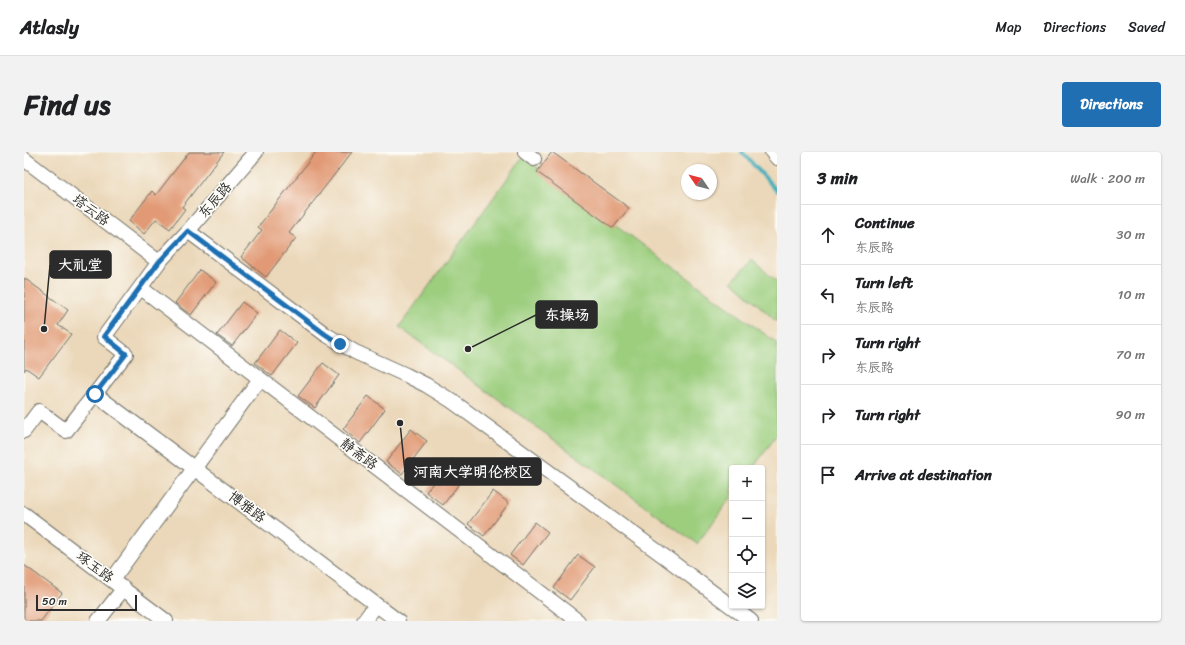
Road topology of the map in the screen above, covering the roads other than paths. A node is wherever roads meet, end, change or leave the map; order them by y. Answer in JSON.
{"nodes":[{"id":1,"x":256,"y":152,"type":"edge"},
{"id":2,"x":772,"y":152,"type":"edge"},
{"id":3,"x":777,"y":158,"type":"edge"},
{"id":4,"x":24,"y":159,"type":"edge"},
{"id":5,"x":188,"y":231,"type":"junction"},
{"id":6,"x":159,"y":262,"type":"junction"},
{"id":7,"x":141,"y":288,"type":"junction"},
{"id":8,"x":260,"y":379,"type":"junction"},
{"id":9,"x":95,"y":394,"type":"junction"},
{"id":10,"x":24,"y":431,"type":"edge"},
{"id":11,"x":194,"y":468,"type":"junction"},
{"id":12,"x":24,"y":514,"type":"edge"},
{"id":13,"x":112,"y":580,"type":"junction"},
{"id":14,"x":124,"y":588,"type":"junction"},
{"id":15,"x":376,"y":605,"type":"junction"},
{"id":16,"x":98,"y":621,"type":"edge"},
{"id":17,"x":166,"y":621,"type":"edge"},
{"id":18,"x":364,"y":621,"type":"edge"},
{"id":19,"x":398,"y":621,"type":"edge"},
{"id":20,"x":578,"y":621,"type":"edge"},
{"id":21,"x":751,"y":621,"type":"edge"}],
"edges":[{"from":1,"to":5,"type":"lane","name":"东辰路"},
{"from":2,"to":3,"type":"lane"},
{"from":4,"to":6,"type":"lane","name":"塔云路"},
{"from":5,"to":6,"type":"lane","name":"东辰路"},
{"from":5,"to":21,"type":"lane"},
{"from":6,"to":7,"type":"lane","name":"东辰路"},
{"from":7,"to":8,"type":"lane","name":"静斋路"},
{"from":7,"to":9,"type":"lane","name":"东辰路"},
{"from":8,"to":11,"type":"lane"},
{"from":8,"to":20,"type":"lane","name":"静斋路"},
{"from":9,"to":10,"type":"lane"},
{"from":9,"to":11,"type":"lane","name":"博雅路"},
{"from":11,"to":13,"type":"lane"},
{"from":11,"to":15,"type":"lane","name":"博雅路"},
{"from":12,"to":13,"type":"lane","name":"琢玉路"},
{"from":13,"to":14,"type":"lane","name":"琢玉路"},
{"from":14,"to":16,"type":"lane"},
{"from":14,"to":17,"type":"lane","name":"琢玉路"},
{"from":15,"to":18,"type":"lane"},
{"from":15,"to":19,"type":"lane","name":"博雅路"}]}
